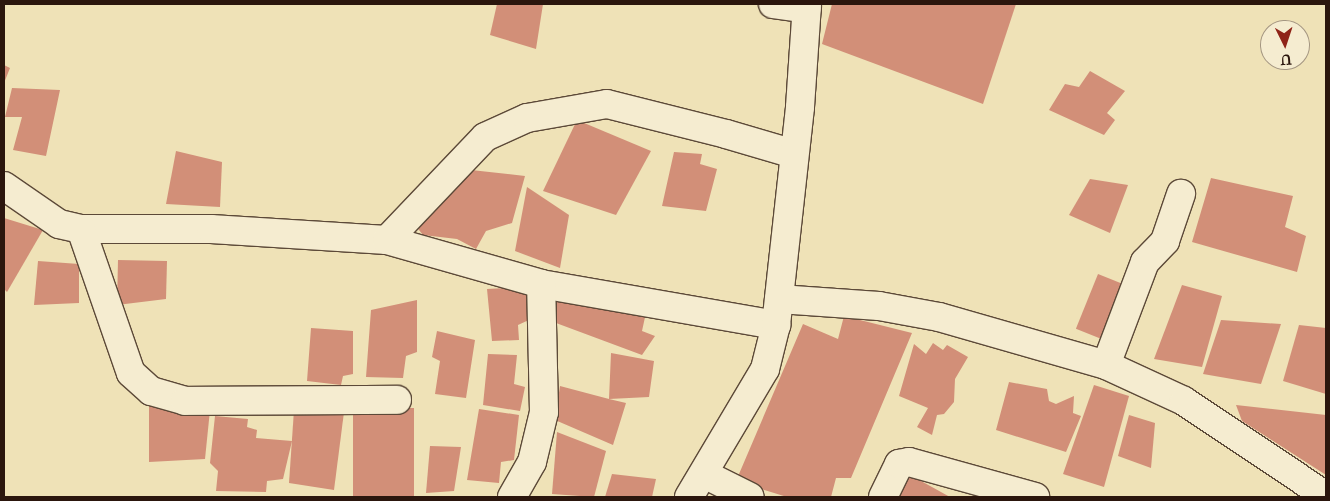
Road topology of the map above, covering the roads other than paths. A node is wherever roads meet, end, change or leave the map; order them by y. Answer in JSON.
{"nodes":[{"id":1,"x":773,"y":4,"type":"edge"},
{"id":2,"x":807,"y":7,"type":"edge"},
{"id":3,"x":794,"y":154,"type":"junction"},
{"id":4,"x":4,"y":186,"type":"edge"},
{"id":5,"x":1180,"y":194,"type":"dead end"},
{"id":6,"x":81,"y":229,"type":"junction"},
{"id":7,"x":387,"y":240,"type":"junction"},
{"id":8,"x":541,"y":284,"type":"junction"},
{"id":9,"x":778,"y":312,"type":"junction"},
{"id":10,"x":1106,"y":365,"type":"junction"},
{"id":11,"x":397,"y":400,"type":"dead end"},
{"id":12,"x":704,"y":474,"type":"junction"},
{"id":13,"x":1326,"y":496,"type":"edge"},
{"id":14,"x":512,"y":497,"type":"edge"},
{"id":15,"x":689,"y":497,"type":"edge"},
{"id":16,"x":750,"y":497,"type":"edge"},
{"id":17,"x":883,"y":497,"type":"edge"},
{"id":18,"x":1035,"y":497,"type":"edge"}],
"edges":[{"from":1,"to":2,"type":"street"},
{"from":2,"to":3,"type":"street"},
{"from":3,"to":7,"type":"street"},
{"from":3,"to":9,"type":"street"},
{"from":4,"to":6,"type":"street"},
{"from":5,"to":10,"type":"street"},
{"from":6,"to":7,"type":"street"},
{"from":6,"to":11,"type":"street"},
{"from":7,"to":8,"type":"street"},
{"from":8,"to":9,"type":"street"},
{"from":8,"to":14,"type":"street"},
{"from":9,"to":10,"type":"street"},
{"from":9,"to":12,"type":"street"},
{"from":10,"to":13,"type":"street"},
{"from":12,"to":15,"type":"street"},
{"from":12,"to":16,"type":"street"},
{"from":17,"to":18,"type":"street"}]}
